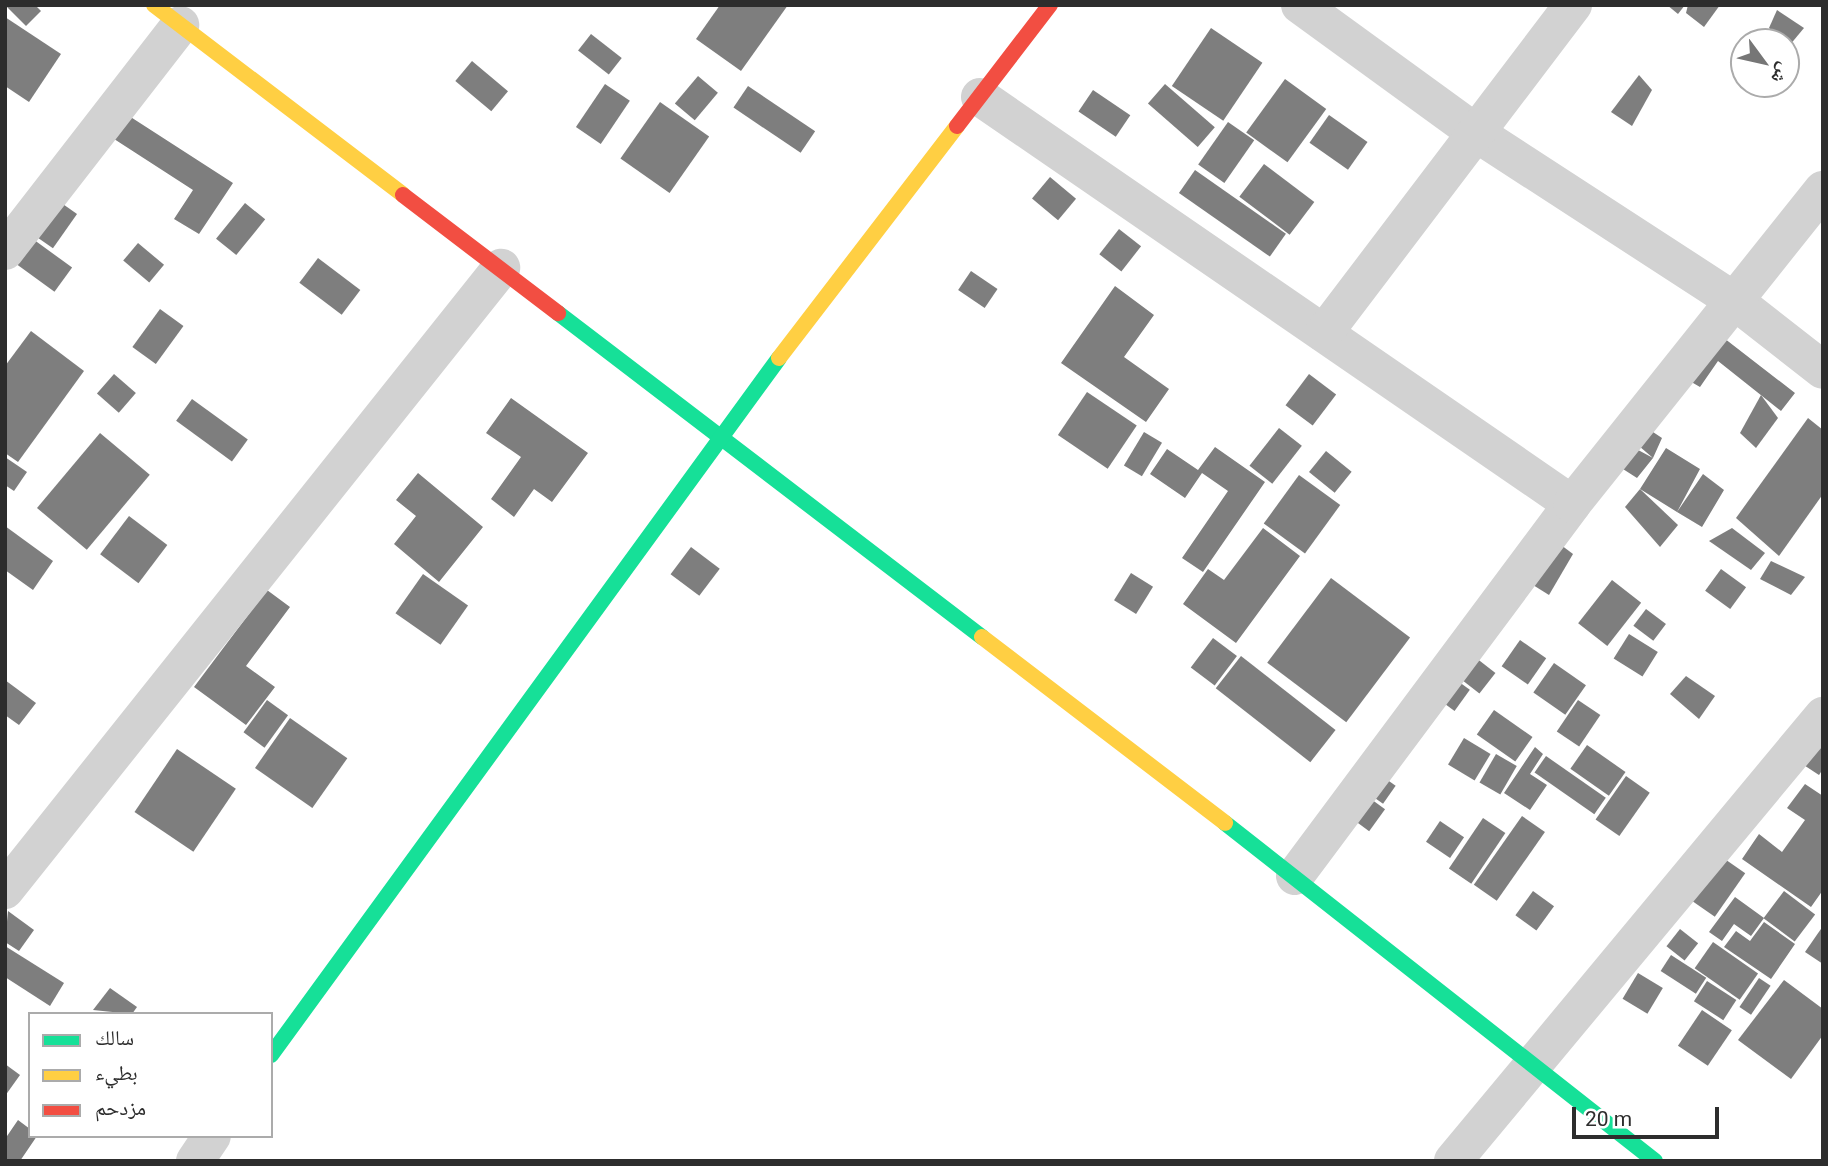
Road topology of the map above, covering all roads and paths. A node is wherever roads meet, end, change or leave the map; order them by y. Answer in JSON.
{"nodes":[{"id":1,"x":1050,"y":5,"type":"edge"},
{"id":2,"x":1300,"y":5,"type":"edge"},
{"id":3,"x":1573,"y":5,"type":"edge"},
{"id":4,"x":167,"y":15,"type":"edge"},
{"id":5,"x":980,"y":97,"type":"junction"},
{"id":6,"x":1476,"y":132,"type":"junction"},
{"id":7,"x":1823,"y":190,"type":"edge"},
{"id":8,"x":5,"y":251,"type":"edge"},
{"id":9,"x":501,"y":268,"type":"junction"},
{"id":10,"x":1736,"y":302,"type":"junction"},
{"id":11,"x":1324,"y":333,"type":"junction"},
{"id":12,"x":1823,"y":370,"type":"edge"},
{"id":13,"x":720,"y":434,"type":"junction"},
{"id":14,"x":1572,"y":504,"type":"junction"},
{"id":15,"x":1823,"y":716,"type":"edge"},
{"id":16,"x":1295,"y":876,"type":"junction"},
{"id":17,"x":5,"y":890,"type":"edge"},
{"id":18,"x":273,"y":1052,"type":"edge"},
{"id":19,"x":1533,"y":1061,"type":"junction"},
{"id":20,"x":211,"y":1138,"type":"edge"},
{"id":21,"x":195,"y":1161,"type":"edge"},
{"id":22,"x":1453,"y":1161,"type":"edge"},
{"id":23,"x":1655,"y":1161,"type":"edge"}],
"edges":[{"from":1,"to":5,"type":"street"},
{"from":2,"to":6,"type":"street"},
{"from":3,"to":6,"type":"street"},
{"from":4,"to":8,"type":"street"},
{"from":4,"to":9,"type":"street"},
{"from":5,"to":11,"type":"street"},
{"from":5,"to":13,"type":"street"},
{"from":6,"to":10,"type":"street"},
{"from":6,"to":11,"type":"street"},
{"from":7,"to":10,"type":"street"},
{"from":9,"to":13,"type":"street"},
{"from":9,"to":17,"type":"street"},
{"from":10,"to":12,"type":"street"},
{"from":10,"to":14,"type":"street"},
{"from":11,"to":14,"type":"street"},
{"from":13,"to":16,"type":"street"},
{"from":13,"to":18,"type":"street"},
{"from":14,"to":16,"type":"street"},
{"from":15,"to":19,"type":"street"},
{"from":16,"to":19,"type":"street"},
{"from":19,"to":22,"type":"street"},
{"from":19,"to":23,"type":"street"},
{"from":20,"to":21,"type":"street"}]}
